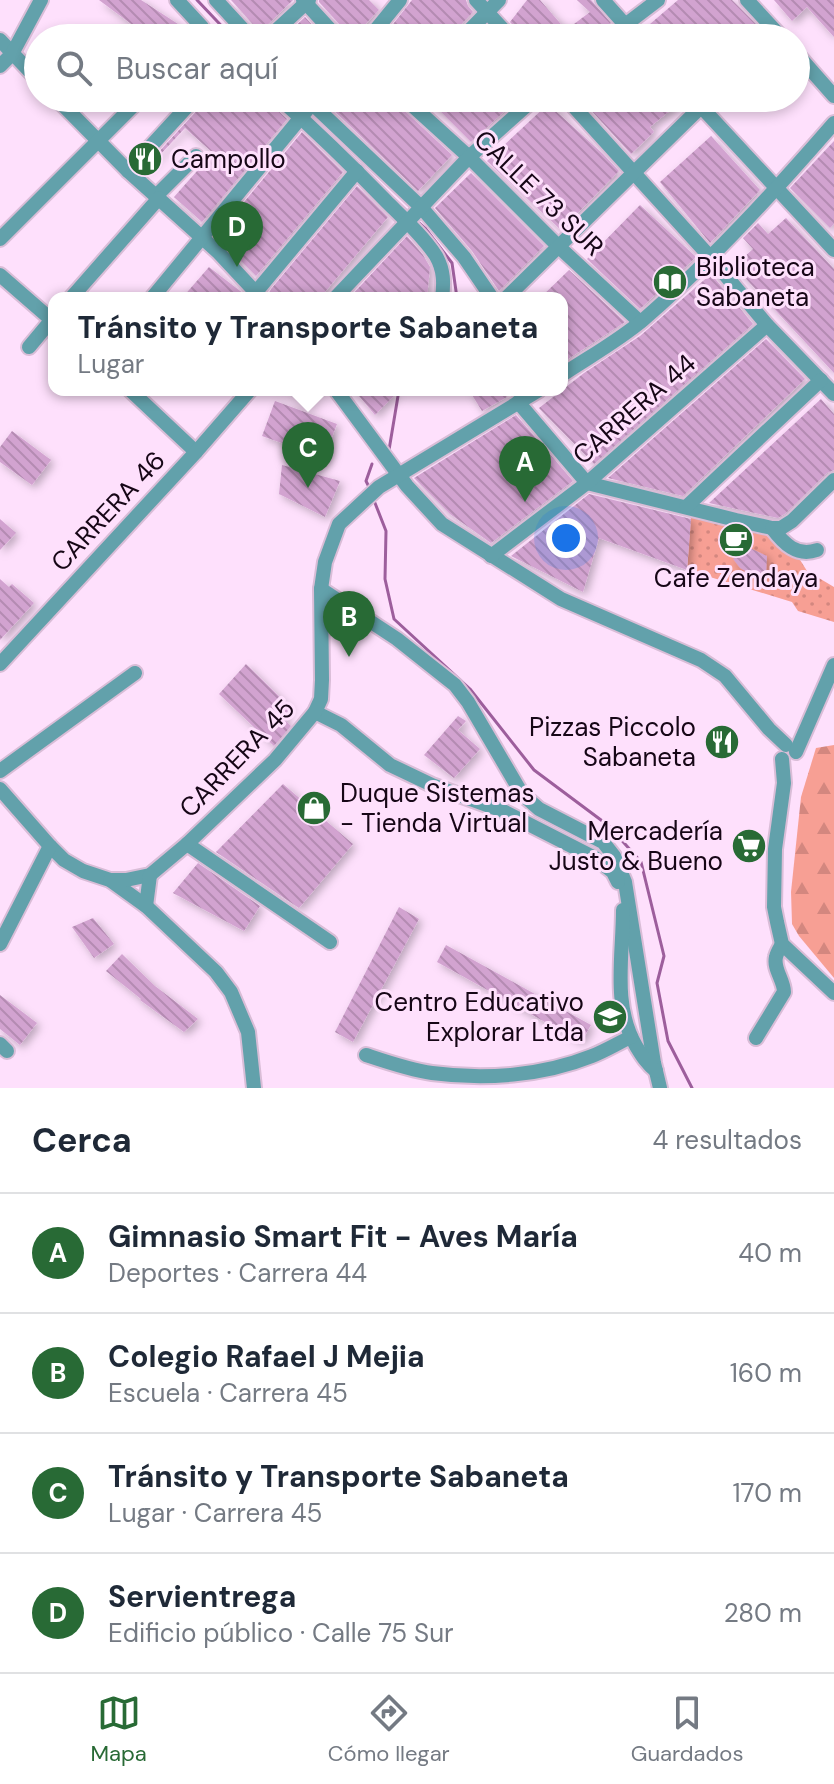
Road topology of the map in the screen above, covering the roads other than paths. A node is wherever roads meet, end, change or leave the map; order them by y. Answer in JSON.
{"nodes":[{"id":1,"x":41,"y":0,"type":"edge"},
{"id":2,"x":177,"y":0,"type":"edge"},
{"id":3,"x":216,"y":0,"type":"edge"},
{"id":4,"x":400,"y":0,"type":"edge"},
{"id":5,"x":499,"y":0,"type":"edge"},
{"id":6,"x":603,"y":0,"type":"edge"},
{"id":7,"x":658,"y":0,"type":"edge"},
{"id":8,"x":747,"y":0,"type":"edge"},
{"id":9,"x":306,"y":1,"type":"edge"},
{"id":10,"x":481,"y":6,"type":"edge"},
{"id":11,"x":28,"y":24,"type":"edge"},
{"id":12,"x":193,"y":24,"type":"edge"},
{"id":13,"x":237,"y":24,"type":"edge"},
{"id":14,"x":282,"y":24,"type":"edge"},
{"id":15,"x":326,"y":24,"type":"edge"},
{"id":16,"x":380,"y":24,"type":"edge"},
{"id":17,"x":470,"y":24,"type":"edge"},
{"id":18,"x":498,"y":24,"type":"edge"},
{"id":19,"x":623,"y":24,"type":"edge"},
{"id":20,"x":625,"y":24,"type":"edge"},
{"id":21,"x":766,"y":24,"type":"edge"},
{"id":22,"x":24,"y":32,"type":"edge"},
{"id":23,"x":0,"y":40,"type":"edge"},
{"id":24,"x":12,"y":54,"type":"junction"},
{"id":25,"x":0,"y":66,"type":"edge"},
{"id":26,"x":24,"y":66,"type":"edge"},
{"id":27,"x":810,"y":69,"type":"edge"},
{"id":28,"x":834,"y":96,"type":"edge"},
{"id":29,"x":70,"y":112,"type":"edge"},
{"id":30,"x":127,"y":112,"type":"edge"},
{"id":31,"x":182,"y":112,"type":"edge"},
{"id":32,"x":304,"y":112,"type":"edge"},
{"id":33,"x":312,"y":112,"type":"edge"},
{"id":34,"x":313,"y":112,"type":"edge"},
{"id":35,"x":420,"y":112,"type":"edge"},
{"id":36,"x":519,"y":112,"type":"edge"},
{"id":37,"x":579,"y":112,"type":"edge"},
{"id":38,"x":691,"y":112,"type":"edge"},
{"id":39,"x":711,"y":112,"type":"edge"},
{"id":40,"x":834,"y":123,"type":"edge"},
{"id":41,"x":98,"y":140,"type":"junction"},
{"id":42,"x":196,"y":156,"type":"dead end"},
{"id":43,"x":469,"y":157,"type":"junction"},
{"id":44,"x":128,"y":171,"type":"junction"},
{"id":45,"x":357,"y":171,"type":"junction"},
{"id":46,"x":635,"y":173,"type":"junction"},
{"id":47,"x":776,"y":187,"type":"junction"},
{"id":48,"x":158,"y":197,"type":"junction"},
{"id":49,"x":413,"y":215,"type":"junction"},
{"id":50,"x":203,"y":238,"type":"junction"},
{"id":51,"x":0,"y":239,"type":"edge"},
{"id":52,"x":831,"y":241,"type":"edge"},
{"id":53,"x":559,"y":247,"type":"junction"},
{"id":54,"x":711,"y":258,"type":"junction"},
{"id":55,"x":0,"y":275,"type":"edge"},
{"id":56,"x":76,"y":292,"type":"edge"},
{"id":57,"x":157,"y":292,"type":"edge"},
{"id":58,"x":256,"y":292,"type":"edge"},
{"id":59,"x":261,"y":292,"type":"edge"},
{"id":60,"x":341,"y":292,"type":"edge"},
{"id":61,"x":443,"y":292,"type":"edge"},
{"id":62,"x":488,"y":292,"type":"edge"},
{"id":63,"x":512,"y":292,"type":"edge"},
{"id":64,"x":48,"y":316,"type":"edge"},
{"id":65,"x":640,"y":322,"type":"junction"},
{"id":66,"x":767,"y":325,"type":"junction"},
{"id":67,"x":48,"y":326,"type":"edge"},
{"id":68,"x":29,"y":347,"type":"dead end"},
{"id":69,"x":568,"y":371,"type":"edge"},
{"id":70,"x":821,"y":380,"type":"junction"},
{"id":71,"x":834,"y":394,"type":"edge"},
{"id":72,"x":136,"y":396,"type":"edge"},
{"id":73,"x":245,"y":396,"type":"edge"},
{"id":74,"x":340,"y":396,"type":"edge"},
{"id":75,"x":528,"y":396,"type":"edge"},
{"id":76,"x":518,"y":402,"type":"junction"},
{"id":77,"x":196,"y":452,"type":"junction"},
{"id":78,"x":399,"y":475,"type":"junction"},
{"id":79,"x":834,"y":480,"type":"edge"},
{"id":80,"x":587,"y":483,"type":"junction"},
{"id":81,"x":686,"y":507,"type":"junction"},
{"id":82,"x":776,"y":528,"type":"junction"},
{"id":83,"x":817,"y":550,"type":"dead end"},
{"id":84,"x":491,"y":556,"type":"junction"},
{"id":85,"x":321,"y":589,"type":"junction"},
{"id":86,"x":0,"y":664,"type":"edge"},
{"id":87,"x":834,"y":665,"type":"edge"},
{"id":88,"x":135,"y":673,"type":"dead end"},
{"id":89,"x":315,"y":712,"type":"junction"},
{"id":90,"x":772,"y":731,"type":"junction"},
{"id":91,"x":804,"y":731,"type":"junction"},
{"id":92,"x":788,"y":752,"type":"junction"},
{"id":93,"x":0,"y":771,"type":"edge"},
{"id":94,"x":0,"y":789,"type":"edge"},
{"id":95,"x":187,"y":844,"type":"junction"},
{"id":96,"x":50,"y":846,"type":"junction"},
{"id":97,"x":150,"y":875,"type":"junction"},
{"id":98,"x":110,"y":880,"type":"junction"},
{"id":99,"x":146,"y":906,"type":"junction"},
{"id":100,"x":330,"y":942,"type":"dead end"},
{"id":101,"x":0,"y":944,"type":"edge"},
{"id":102,"x":782,"y":944,"type":"junction"},
{"id":103,"x":834,"y":993,"type":"edge"},
{"id":104,"x":631,"y":1037,"type":"junction"},
{"id":105,"x":756,"y":1038,"type":"dead end"},
{"id":106,"x":366,"y":1055,"type":"dead end"},
{"id":107,"x":656,"y":1071,"type":"junction"},
{"id":108,"x":254,"y":1088,"type":"edge"},
{"id":109,"x":660,"y":1088,"type":"edge"}],
"edges":[{"from":1,"to":11,"type":"street"},
{"from":2,"to":12,"type":"street"},
{"from":3,"to":13,"type":"street"},
{"from":4,"to":16,"type":"street"},
{"from":5,"to":10,"type":"street"},
{"from":6,"to":19,"type":"street"},
{"from":7,"to":20,"type":"street"},
{"from":8,"to":21,"type":"street"},
{"from":9,"to":14,"type":"street"},
{"from":9,"to":15,"type":"street"},
{"from":10,"to":17,"type":"street"},
{"from":10,"to":18,"type":"street"},
{"from":22,"to":24,"type":"street"},
{"from":23,"to":24,"type":"street"},
{"from":24,"to":25,"type":"street"},
{"from":24,"to":26,"type":"street"},
{"from":27,"to":28,"type":"street"},
{"from":29,"to":41,"type":"street"},
{"from":30,"to":41,"type":"street"},
{"from":31,"to":44,"type":"street"},
{"from":32,"to":50,"type":"street"},
{"from":33,"to":45,"type":"street"},
{"from":34,"to":49,"type":"street"},
{"from":35,"to":43,"type":"street","name":"CALLE 73 SUR"},
{"from":36,"to":43,"type":"street"},
{"from":37,"to":46,"type":"street"},
{"from":38,"to":46,"type":"street"},
{"from":39,"to":47,"type":"street"},
{"from":40,"to":47,"type":"street"},
{"from":41,"to":44,"type":"street"},
{"from":41,"to":51,"type":"street"},
{"from":42,"to":48,"type":"street"},
{"from":43,"to":49,"type":"street"},
{"from":43,"to":53,"type":"street","name":"CALLE 73 SUR"},
{"from":44,"to":48,"type":"street"},
{"from":45,"to":49,"type":"street"},
{"from":45,"to":59,"type":"street"},
{"from":46,"to":53,"type":"street"},
{"from":46,"to":54,"type":"street"},
{"from":47,"to":52,"type":"street"},
{"from":47,"to":54,"type":"street"},
{"from":48,"to":50,"type":"street"},
{"from":48,"to":56,"type":"street"},
{"from":49,"to":60,"type":"street"},
{"from":49,"to":61,"type":"street"},
{"from":49,"to":62,"type":"street"},
{"from":50,"to":57,"type":"street"},
{"from":50,"to":58,"type":"street"},
{"from":53,"to":63,"type":"street"},
{"from":53,"to":65,"type":"street","name":"CALLE 73 SUR"},
{"from":54,"to":65,"type":"street"},
{"from":54,"to":66,"type":"street"},
{"from":55,"to":64,"type":"street"},
{"from":65,"to":69,"type":"street"},
{"from":66,"to":70,"type":"street"},
{"from":66,"to":80,"type":"street","name":"CARRERA 44"},
{"from":67,"to":68,"type":"street"},
{"from":70,"to":71,"type":"street"},
{"from":70,"to":81,"type":"street"},
{"from":72,"to":77,"type":"street"},
{"from":73,"to":77,"type":"street","name":"CARRERA 46"},
{"from":74,"to":78,"type":"street"},
{"from":75,"to":76,"type":"street","name":"CARRERA 45"},
{"from":76,"to":78,"type":"street","name":"CARRERA 45"},
{"from":76,"to":80,"type":"street"},
{"from":77,"to":86,"type":"street","name":"CARRERA 46"},
{"from":78,"to":84,"type":"street"},
{"from":78,"to":85,"type":"street","name":"CARRERA 45"},
{"from":79,"to":82,"type":"street"},
{"from":80,"to":81,"type":"street"},
{"from":80,"to":84,"type":"street","name":"CARRERA 44"},
{"from":81,"to":82,"type":"street"},
{"from":82,"to":83,"type":"street"},
{"from":84,"to":90,"type":"street"},
{"from":85,"to":89,"type":"street","name":"CARRERA 45"},
{"from":85,"to":107,"type":"street"},
{"from":87,"to":91,"type":"street"},
{"from":88,"to":93,"type":"street"},
{"from":89,"to":95,"type":"street","name":"CARRERA 45"},
{"from":89,"to":104,"type":"street"},
{"from":90,"to":91,"type":"street"},
{"from":90,"to":92,"type":"street"},
{"from":91,"to":92,"type":"street"},
{"from":92,"to":102,"type":"street"},
{"from":94,"to":96,"type":"street"},
{"from":95,"to":97,"type":"street","name":"CARRERA 45"},
{"from":95,"to":100,"type":"street"},
{"from":96,"to":98,"type":"street"},
{"from":96,"to":101,"type":"street"},
{"from":97,"to":98,"type":"street"},
{"from":97,"to":99,"type":"street"},
{"from":98,"to":99,"type":"street"},
{"from":99,"to":108,"type":"street"},
{"from":102,"to":103,"type":"street"},
{"from":102,"to":105,"type":"street"},
{"from":104,"to":106,"type":"street"},
{"from":104,"to":107,"type":"street"},
{"from":107,"to":109,"type":"street"}]}
